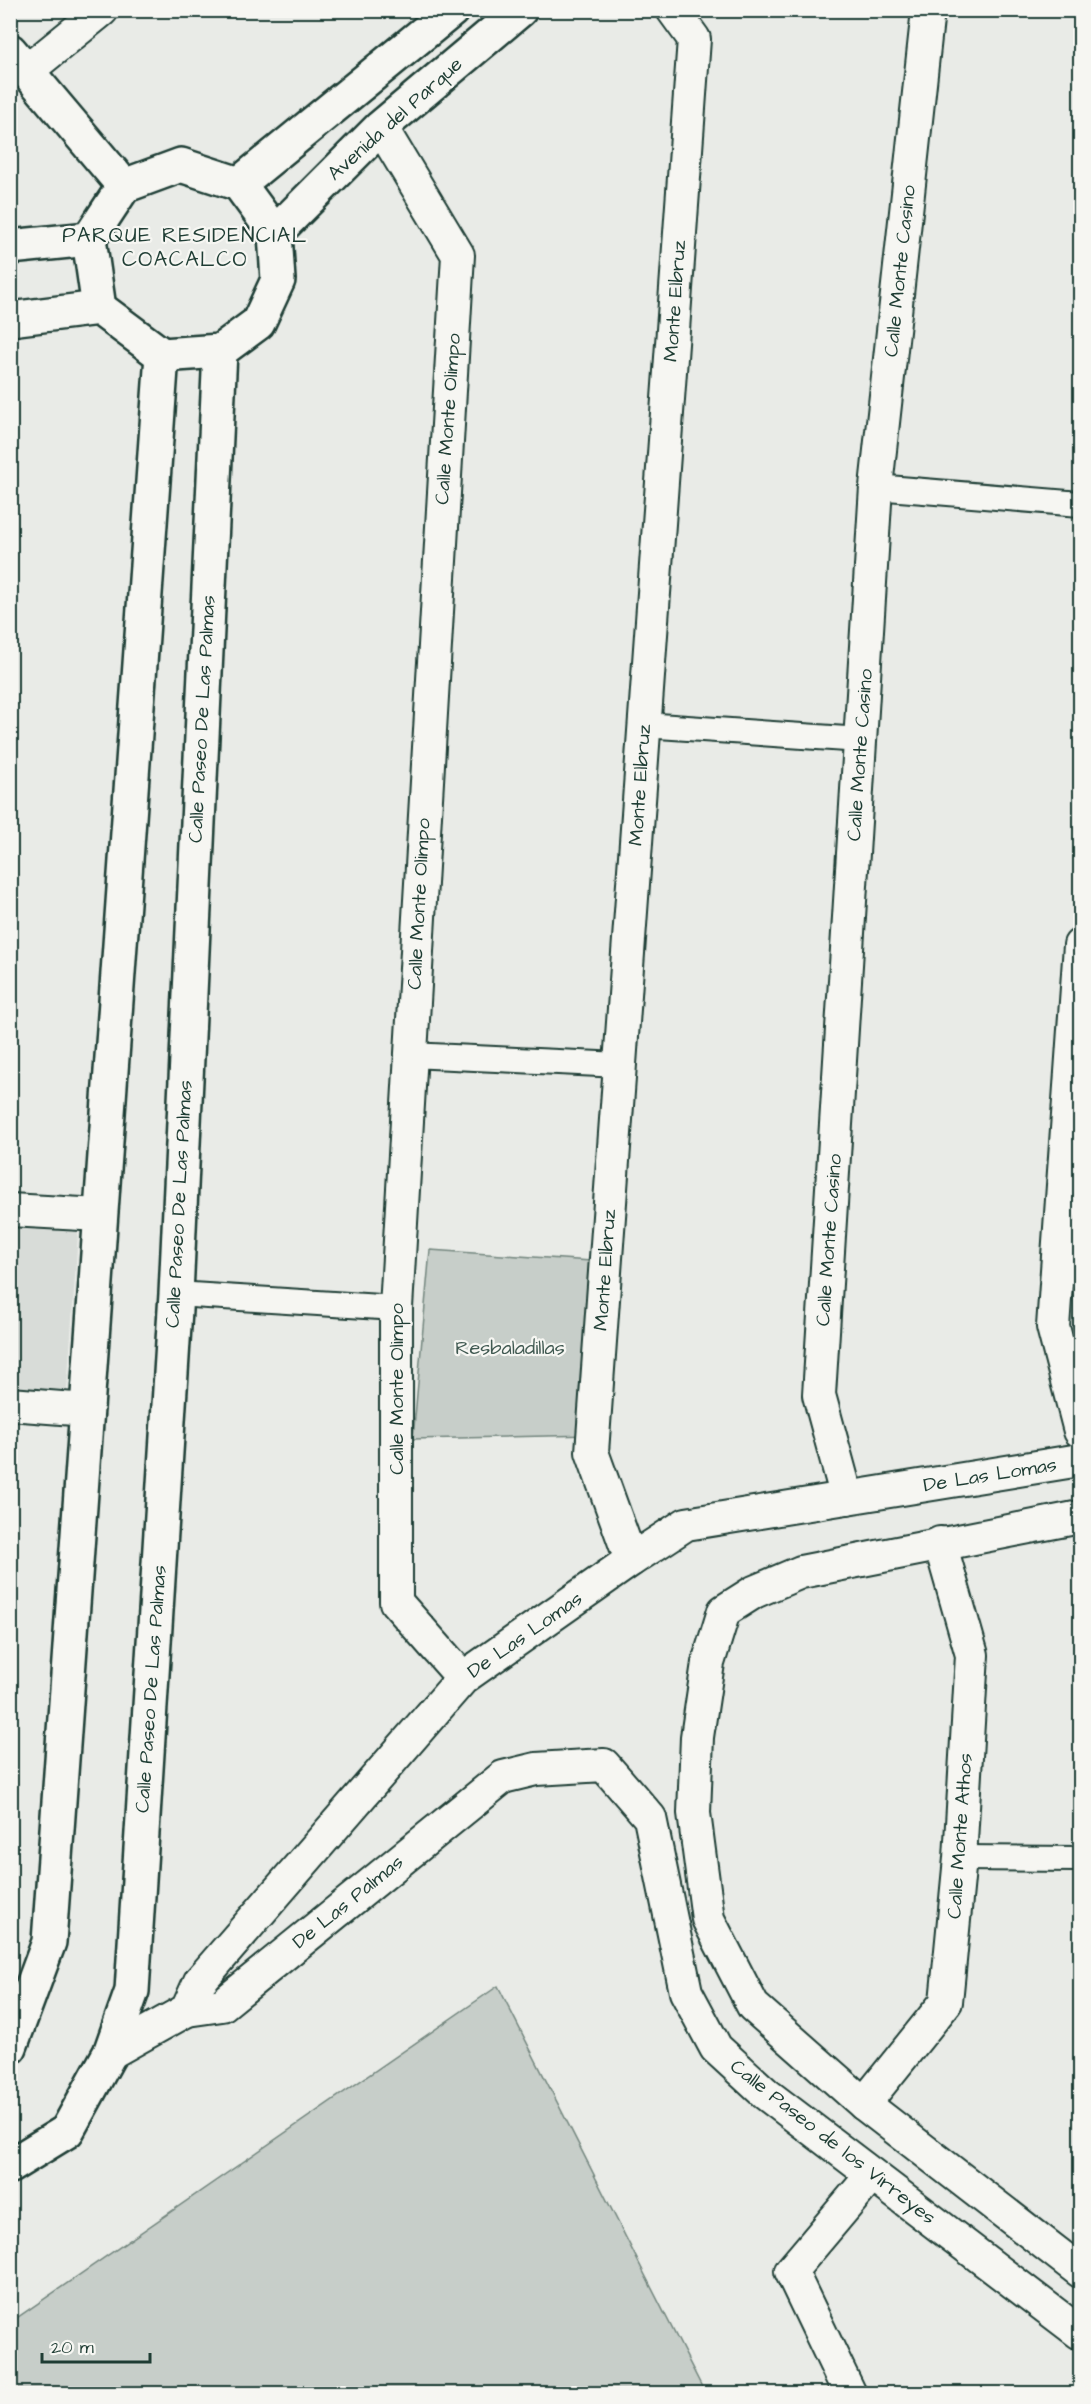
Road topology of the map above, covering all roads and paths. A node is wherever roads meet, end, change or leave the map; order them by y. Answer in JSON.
{"nodes":[{"id":1,"x":102,"y":10,"type":"edge"},
{"id":2,"x":453,"y":10,"type":"edge"},
{"id":3,"x":520,"y":10,"type":"edge"},
{"id":4,"x":673,"y":10,"type":"edge"},
{"id":5,"x":928,"y":10,"type":"edge"},
{"id":6,"x":19,"y":61,"type":"edge"},
{"id":7,"x":381,"y":127,"type":"junction"},
{"id":8,"x":240,"y":184,"type":"junction"},
{"id":9,"x":123,"y":186,"type":"junction"},
{"id":10,"x":275,"y":232,"type":"junction"},
{"id":11,"x":89,"y":239,"type":"junction"},
{"id":12,"x":10,"y":247,"type":"edge"},
{"id":13,"x":99,"y":308,"type":"junction"},
{"id":14,"x":10,"y":319,"type":"edge"},
{"id":15,"x":219,"y":351,"type":"junction"},
{"id":16,"x":162,"y":355,"type":"junction"},
{"id":17,"x":876,"y":488,"type":"junction"},
{"id":18,"x":1080,"y":504,"type":"edge"},
{"id":19,"x":644,"y":725,"type":"junction"},
{"id":20,"x":861,"y":740,"type":"junction"},
{"id":21,"x":1080,"y":945,"type":"edge"},
{"id":22,"x":411,"y":1055,"type":"junction"},
{"id":23,"x":620,"y":1065,"type":"junction"},
{"id":24,"x":10,"y":1210,"type":"edge"},
{"id":25,"x":100,"y":1215,"type":"junction"},
{"id":26,"x":176,"y":1294,"type":"junction"},
{"id":27,"x":396,"y":1308,"type":"junction"},
{"id":28,"x":10,"y":1404,"type":"edge"},
{"id":29,"x":87,"y":1410,"type":"junction"},
{"id":30,"x":1080,"y":1431,"type":"edge"},
{"id":31,"x":1080,"y":1460,"type":"edge"},
{"id":32,"x":847,"y":1498,"type":"junction"},
{"id":33,"x":1080,"y":1517,"type":"edge"},
{"id":34,"x":940,"y":1544,"type":"junction"},
{"id":35,"x":631,"y":1560,"type":"junction"},
{"id":36,"x":463,"y":1678,"type":"junction"},
{"id":37,"x":503,"y":1777,"type":"joint"},
{"id":38,"x":960,"y":1858,"type":"junction"},
{"id":39,"x":1080,"y":1859,"type":"edge"},
{"id":40,"x":187,"y":2010,"type":"junction"},
{"id":41,"x":10,"y":2047,"type":"edge"},
{"id":42,"x":110,"y":2054,"type":"junction"},
{"id":43,"x":864,"y":2104,"type":"junction"},
{"id":44,"x":10,"y":2166,"type":"edge"},
{"id":45,"x":872,"y":2175,"type":"junction"},
{"id":46,"x":1080,"y":2271,"type":"edge"},
{"id":47,"x":1080,"y":2333,"type":"edge"},
{"id":48,"x":850,"y":2394,"type":"edge"}],
"edges":[{"from":1,"to":6,"type":"street"},
{"from":2,"to":8,"type":"street"},
{"from":3,"to":7,"type":"street","name":"Avenida del Parque"},
{"from":4,"to":19,"type":"street","name":"Monte Elbruz"},
{"from":5,"to":17,"type":"street","name":"Calle Monte Casino"},
{"from":6,"to":9,"type":"street"},
{"from":7,"to":10,"type":"street","name":"Avenida del Parque"},
{"from":7,"to":22,"type":"street","name":"Calle Monte Olimpo"},
{"from":8,"to":9,"type":"street"},
{"from":8,"to":10,"type":"street"},
{"from":9,"to":11,"type":"street"},
{"from":10,"to":15,"type":"street"},
{"from":11,"to":12,"type":"street"},
{"from":11,"to":13,"type":"street"},
{"from":13,"to":14,"type":"street"},
{"from":13,"to":16,"type":"street"},
{"from":15,"to":16,"type":"street"},
{"from":15,"to":26,"type":"street","name":"Calle Paseo De Las Palmas"},
{"from":16,"to":25,"type":"street"},
{"from":17,"to":18,"type":"street"},
{"from":17,"to":20,"type":"street","name":"Calle Monte Casino"},
{"from":19,"to":20,"type":"street"},
{"from":19,"to":23,"type":"street","name":"Monte Elbruz"},
{"from":20,"to":32,"type":"street","name":"Calle Monte Casino"},
{"from":21,"to":30,"type":"street"},
{"from":22,"to":23,"type":"street"},
{"from":22,"to":27,"type":"street","name":"Calle Monte Olimpo"},
{"from":23,"to":35,"type":"street","name":"Monte Elbruz"},
{"from":24,"to":25,"type":"street"},
{"from":25,"to":29,"type":"street"},
{"from":26,"to":27,"type":"street"},
{"from":26,"to":42,"type":"street","name":"Calle Paseo De Las Palmas"},
{"from":27,"to":36,"type":"street","name":"Calle Monte Olimpo"},
{"from":28,"to":29,"type":"street"},
{"from":29,"to":41,"type":"street"},
{"from":31,"to":32,"type":"street","name":"De Las Lomas"},
{"from":32,"to":35,"type":"street","name":"De Las Lomas"},
{"from":33,"to":34,"type":"street"},
{"from":34,"to":38,"type":"street","name":"Calle Monte Athos"},
{"from":34,"to":43,"type":"street"},
{"from":35,"to":36,"type":"street","name":"De Las Lomas"},
{"from":36,"to":40,"type":"street","name":"De Las Lomas"},
{"from":37,"to":40,"type":"street","name":"De Las Palmas"},
{"from":37,"to":45,"type":"street","name":"Calle Paseo de los Virreyes"},
{"from":38,"to":39,"type":"street"},
{"from":38,"to":43,"type":"street","name":"Calle Monte Athos"},
{"from":40,"to":42,"type":"street"},
{"from":42,"to":44,"type":"street"},
{"from":43,"to":46,"type":"street"},
{"from":45,"to":47,"type":"street","name":"Calle Paseo de los Virreyes"},
{"from":45,"to":48,"type":"street"}]}
